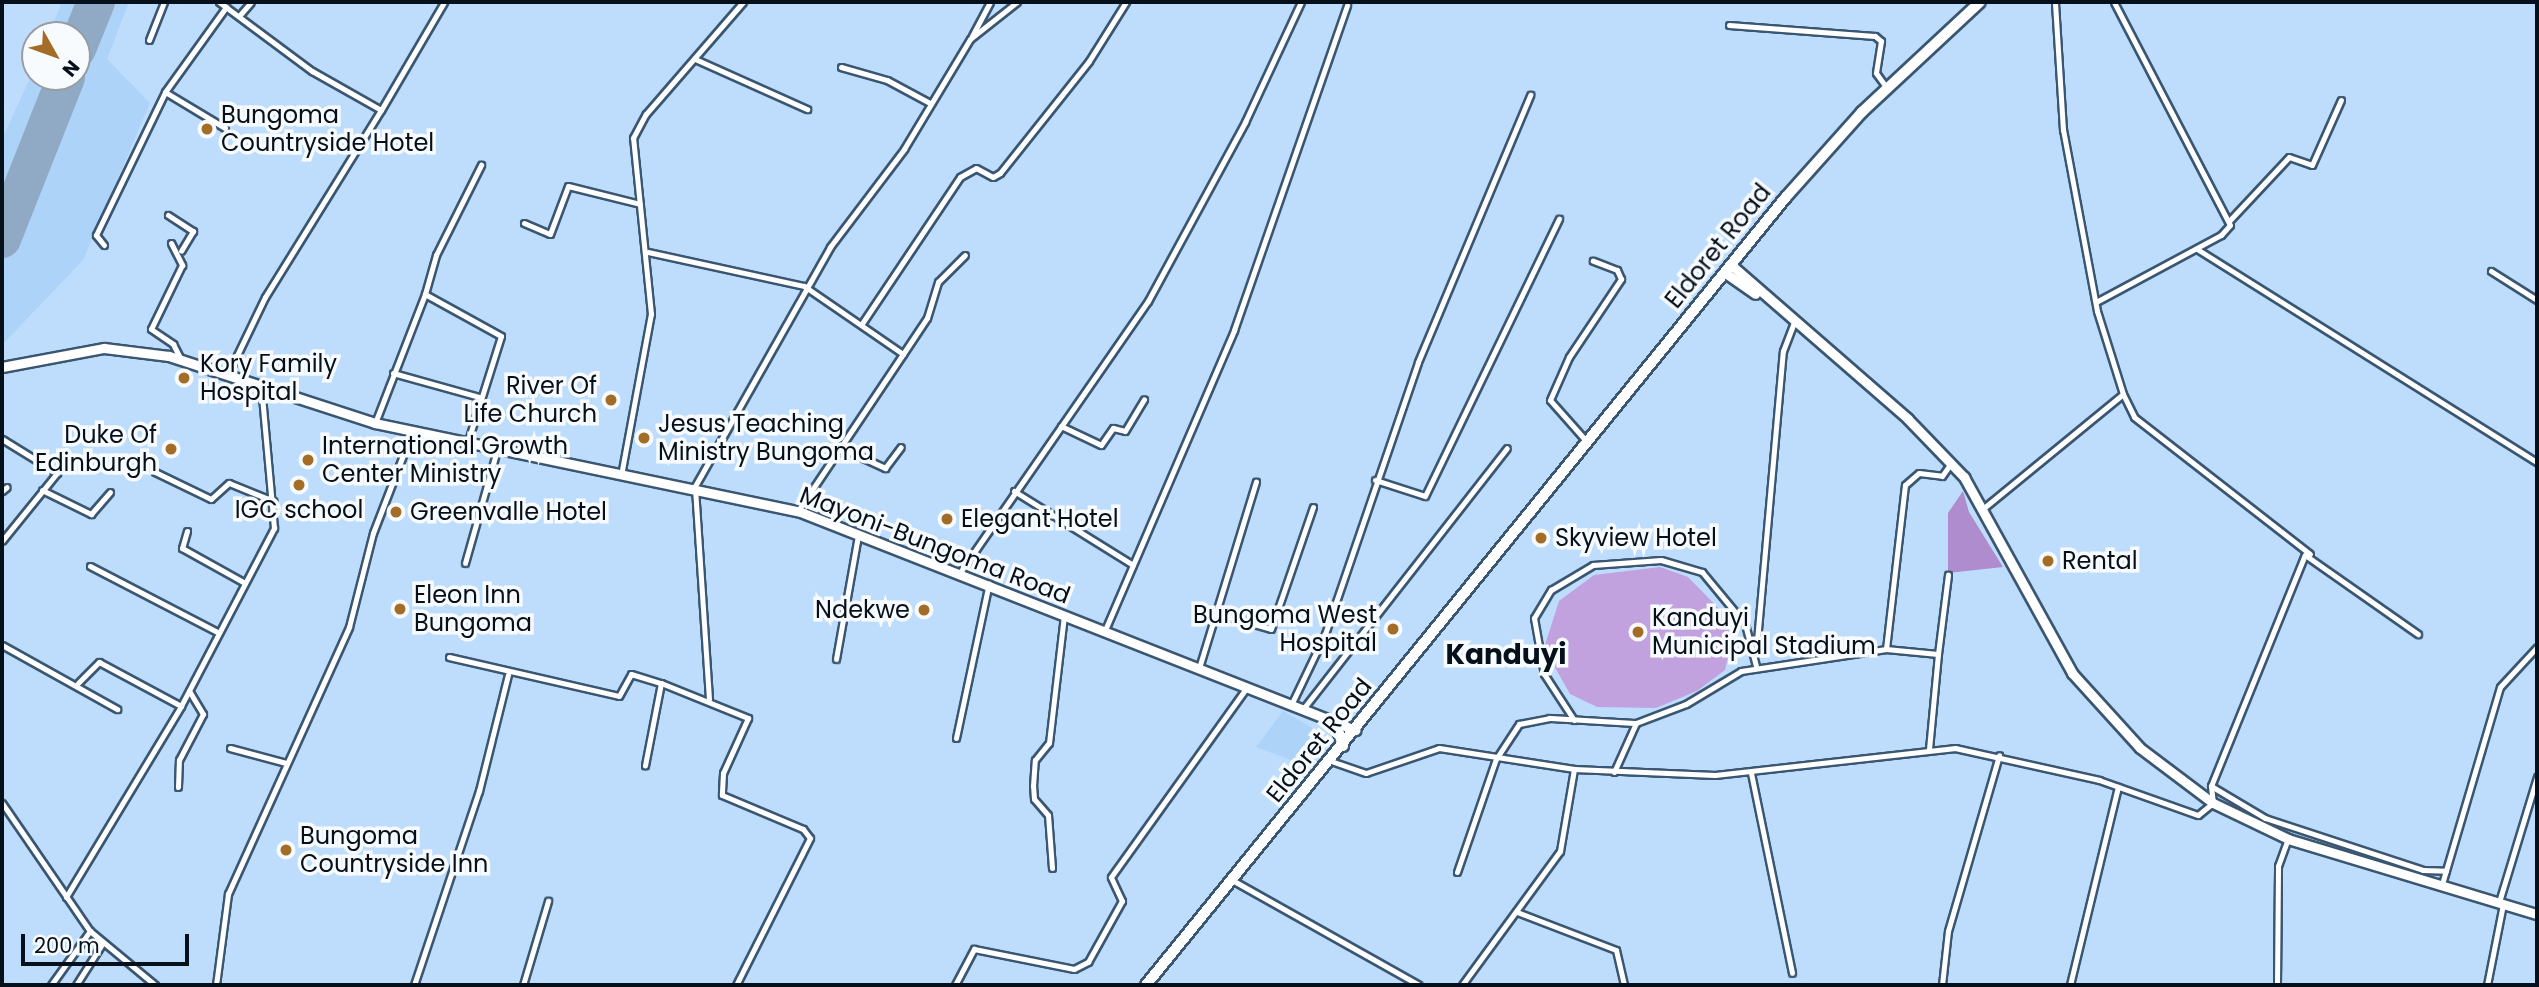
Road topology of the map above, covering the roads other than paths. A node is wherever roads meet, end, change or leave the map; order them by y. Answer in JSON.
{"nodes":[{"id":1,"x":164,"y":2,"type":"edge"},
{"id":2,"x":219,"y":2,"type":"edge"},
{"id":3,"x":251,"y":2,"type":"edge"},
{"id":4,"x":444,"y":2,"type":"edge"},
{"id":5,"x":743,"y":2,"type":"edge"},
{"id":6,"x":990,"y":2,"type":"edge"},
{"id":7,"x":1017,"y":2,"type":"edge"},
{"id":8,"x":1126,"y":2,"type":"edge"},
{"id":9,"x":1301,"y":2,"type":"edge"},
{"id":10,"x":1980,"y":2,"type":"edge"},
{"id":11,"x":2055,"y":2,"type":"edge"},
{"id":12,"x":2114,"y":2,"type":"edge"},
{"id":13,"x":1347,"y":5,"type":"dead end"},
{"id":14,"x":226,"y":7,"type":"junction"},
{"id":15,"x":239,"y":16,"type":"junction"},
{"id":16,"x":1729,"y":25,"type":"dead end"},
{"id":17,"x":970,"y":39,"type":"junction"},
{"id":18,"x":149,"y":40,"type":"dead end"},
{"id":19,"x":695,"y":59,"type":"junction"},
{"id":20,"x":841,"y":67,"type":"dead end"},
{"id":21,"x":1888,"y":88,"type":"junction"},
{"id":22,"x":165,"y":92,"type":"junction"},
{"id":23,"x":1530,"y":95,"type":"dead end"},
{"id":24,"x":2341,"y":100,"type":"dead end"},
{"id":25,"x":928,"y":102,"type":"junction"},
{"id":26,"x":807,"y":109,"type":"dead end"},
{"id":27,"x":381,"y":110,"type":"junction"},
{"id":28,"x":225,"y":128,"type":"dead end"},
{"id":29,"x":481,"y":165,"type":"dead end"},
{"id":30,"x":640,"y":204,"type":"junction"},
{"id":31,"x":168,"y":215,"type":"dead end"},
{"id":32,"x":1559,"y":219,"type":"dead end"},
{"id":33,"x":2230,"y":220,"type":"junction"},
{"id":34,"x":524,"y":222,"type":"dead end"},
{"id":35,"x":171,"y":243,"type":"dead end"},
{"id":36,"x":104,"y":244,"type":"dead end"},
{"id":37,"x":2197,"y":249,"type":"junction"},
{"id":38,"x":181,"y":251,"type":"junction"},
{"id":39,"x":648,"y":252,"type":"junction"},
{"id":40,"x":965,"y":255,"type":"dead end"},
{"id":41,"x":1593,"y":261,"type":"dead end"},
{"id":42,"x":1729,"y":270,"type":"junction"},
{"id":43,"x":2491,"y":271,"type":"dead end"},
{"id":44,"x":804,"y":286,"type":"junction"},
{"id":45,"x":425,"y":294,"type":"junction"},
{"id":46,"x":2537,"y":300,"type":"edge"},
{"id":47,"x":2096,"y":302,"type":"junction"},
{"id":48,"x":863,"y":321,"type":"junction"},
{"id":49,"x":1794,"y":323,"type":"junction"},
{"id":50,"x":903,"y":354,"type":"junction"},
{"id":51,"x":180,"y":358,"type":"junction"},
{"id":52,"x":2,"y":367,"type":"edge"},
{"id":53,"x":393,"y":373,"type":"junction"},
{"id":54,"x":227,"y":376,"type":"junction"},
{"id":55,"x":261,"y":386,"type":"junction"},
{"id":56,"x":2123,"y":394,"type":"junction"},
{"id":57,"x":480,"y":397,"type":"junction"},
{"id":58,"x":1144,"y":399,"type":"dead end"},
{"id":59,"x":375,"y":423,"type":"junction"},
{"id":60,"x":1061,"y":426,"type":"junction"},
{"id":61,"x":412,"y":432,"type":"junction"},
{"id":62,"x":2,"y":439,"type":"edge"},
{"id":63,"x":1588,"y":443,"type":"junction"},
{"id":64,"x":467,"y":444,"type":"junction"},
{"id":65,"x":839,"y":447,"type":"junction"},
{"id":66,"x":901,"y":447,"type":"dead end"},
{"id":67,"x":1507,"y":448,"type":"dead end"},
{"id":68,"x":497,"y":450,"type":"junction"},
{"id":69,"x":1951,"y":462,"type":"junction"},
{"id":70,"x":2537,"y":462,"type":"edge"},
{"id":71,"x":622,"y":470,"type":"junction"},
{"id":72,"x":155,"y":472,"type":"dead end"},
{"id":73,"x":1375,"y":480,"type":"junction"},
{"id":74,"x":1255,"y":482,"type":"dead end"},
{"id":75,"x":695,"y":486,"type":"junction"},
{"id":76,"x":42,"y":490,"type":"junction"},
{"id":77,"x":1014,"y":491,"type":"junction"},
{"id":78,"x":110,"y":492,"type":"dead end"},
{"id":79,"x":273,"y":501,"type":"junction"},
{"id":80,"x":1313,"y":507,"type":"dead end"},
{"id":81,"x":1985,"y":508,"type":"junction"},
{"id":82,"x":798,"y":511,"type":"junction"},
{"id":83,"x":187,"y":531,"type":"dead end"},
{"id":84,"x":859,"y":532,"type":"junction"},
{"id":85,"x":2,"y":541,"type":"edge"},
{"id":86,"x":2310,"y":554,"type":"junction"},
{"id":87,"x":465,"y":563,"type":"dead end"},
{"id":88,"x":1133,"y":565,"type":"junction"},
{"id":89,"x":90,"y":566,"type":"dead end"},
{"id":90,"x":961,"y":571,"type":"junction"},
{"id":91,"x":1948,"y":575,"type":"dead end"},
{"id":92,"x":245,"y":583,"type":"junction"},
{"id":93,"x":989,"y":583,"type":"junction"},
{"id":94,"x":1212,"y":612,"type":"junction"},
{"id":95,"x":1064,"y":615,"type":"junction"},
{"id":96,"x":1105,"y":630,"type":"junction"},
{"id":97,"x":219,"y":633,"type":"junction"},
{"id":98,"x":2418,"y":634,"type":"dead end"},
{"id":99,"x":2,"y":645,"type":"edge"},
{"id":100,"x":2537,"y":647,"type":"edge"},
{"id":101,"x":1886,"y":649,"type":"junction"},
{"id":102,"x":1938,"y":654,"type":"junction"},
{"id":103,"x":449,"y":657,"type":"dead end"},
{"id":104,"x":836,"y":659,"type":"dead end"},
{"id":105,"x":1756,"y":666,"type":"junction"},
{"id":106,"x":1199,"y":668,"type":"junction"},
{"id":107,"x":508,"y":675,"type":"junction"},
{"id":108,"x":78,"y":683,"type":"junction"},
{"id":109,"x":661,"y":683,"type":"junction"},
{"id":110,"x":1247,"y":687,"type":"junction"},
{"id":111,"x":189,"y":691,"type":"junction"},
{"id":112,"x":709,"y":699,"type":"junction"},
{"id":113,"x":1291,"y":705,"type":"junction"},
{"id":114,"x":181,"y":706,"type":"junction"},
{"id":115,"x":117,"y":709,"type":"dead end"},
{"id":116,"x":1303,"y":709,"type":"junction"},
{"id":117,"x":1314,"y":713,"type":"junction"},
{"id":118,"x":1574,"y":720,"type":"junction"},
{"id":119,"x":1336,"y":723,"type":"junction"},
{"id":120,"x":1636,"y":723,"type":"junction"},
{"id":121,"x":1357,"y":728,"type":"junction"},
{"id":122,"x":956,"y":738,"type":"dead end"},
{"id":123,"x":1343,"y":746,"type":"junction"},
{"id":124,"x":230,"y":748,"type":"dead end"},
{"id":125,"x":1929,"y":749,"type":"junction"},
{"id":126,"x":1999,"y":755,"type":"junction"},
{"id":127,"x":1496,"y":759,"type":"junction"},
{"id":128,"x":1331,"y":761,"type":"junction"},
{"id":129,"x":286,"y":764,"type":"junction"},
{"id":130,"x":645,"y":765,"type":"dead end"},
{"id":131,"x":1574,"y":769,"type":"junction"},
{"id":132,"x":1614,"y":772,"type":"junction"},
{"id":133,"x":1751,"y":773,"type":"junction"},
{"id":134,"x":2537,"y":778,"type":"edge"},
{"id":135,"x":178,"y":786,"type":"dead end"},
{"id":136,"x":2211,"y":786,"type":"junction"},
{"id":137,"x":2118,"y":787,"type":"junction"},
{"id":138,"x":2,"y":803,"type":"edge"},
{"id":139,"x":2213,"y":803,"type":"junction"},
{"id":140,"x":2288,"y":839,"type":"junction"},
{"id":141,"x":2384,"y":855,"type":"junction"},
{"id":142,"x":2380,"y":866,"type":"junction"},
{"id":143,"x":1052,"y":868,"type":"dead end"},
{"id":144,"x":2446,"y":871,"type":"junction"},
{"id":145,"x":1457,"y":872,"type":"dead end"},
{"id":146,"x":1232,"y":880,"type":"junction"},
{"id":147,"x":2442,"y":884,"type":"junction"},
{"id":148,"x":66,"y":897,"type":"junction"},
{"id":149,"x":548,"y":901,"type":"dead end"},
{"id":150,"x":2501,"y":903,"type":"junction"},
{"id":151,"x":1517,"y":912,"type":"junction"},
{"id":152,"x":2537,"y":914,"type":"edge"},
{"id":153,"x":90,"y":931,"type":"junction"},
{"id":154,"x":102,"y":944,"type":"junction"},
{"id":155,"x":1792,"y":974,"type":"dead end"},
{"id":156,"x":51,"y":985,"type":"edge"},
{"id":157,"x":76,"y":985,"type":"edge"},
{"id":158,"x":155,"y":985,"type":"edge"},
{"id":159,"x":216,"y":985,"type":"edge"},
{"id":160,"x":414,"y":985,"type":"edge"},
{"id":161,"x":523,"y":985,"type":"edge"},
{"id":162,"x":736,"y":985,"type":"edge"},
{"id":163,"x":955,"y":985,"type":"edge"},
{"id":164,"x":1146,"y":985,"type":"edge"},
{"id":165,"x":1419,"y":985,"type":"edge"},
{"id":166,"x":1462,"y":985,"type":"edge"},
{"id":167,"x":1624,"y":985,"type":"edge"},
{"id":168,"x":1942,"y":985,"type":"edge"},
{"id":169,"x":2070,"y":985,"type":"edge"},
{"id":170,"x":2277,"y":985,"type":"edge"},
{"id":171,"x":2487,"y":985,"type":"edge"}],
"edges":[{"from":1,"to":18,"type":"street"},
{"from":2,"to":14,"type":"street"},
{"from":3,"to":15,"type":"street"},
{"from":4,"to":27,"type":"street"},
{"from":5,"to":19,"type":"street"},
{"from":6,"to":17,"type":"street"},
{"from":7,"to":17,"type":"street"},
{"from":8,"to":48,"type":"street"},
{"from":9,"to":60,"type":"street"},
{"from":10,"to":21,"type":"highway","name":"Eldoret Road"},
{"from":11,"to":47,"type":"street"},
{"from":12,"to":33,"type":"street"},
{"from":13,"to":88,"type":"street"},
{"from":14,"to":15,"type":"street"},
{"from":14,"to":22,"type":"street"},
{"from":15,"to":27,"type":"street"},
{"from":16,"to":21,"type":"street"},
{"from":17,"to":25,"type":"street"},
{"from":19,"to":26,"type":"street"},
{"from":19,"to":30,"type":"street"},
{"from":20,"to":25,"type":"street"},
{"from":21,"to":42,"type":"highway","name":"Eldoret Road"},
{"from":22,"to":28,"type":"street"},
{"from":22,"to":36,"type":"street"},
{"from":23,"to":73,"type":"street"},
{"from":24,"to":33,"type":"street"},
{"from":25,"to":44,"type":"street"},
{"from":27,"to":54,"type":"street"},
{"from":29,"to":45,"type":"street"},
{"from":30,"to":34,"type":"street"},
{"from":30,"to":39,"type":"street"},
{"from":31,"to":38,"type":"street"},
{"from":32,"to":73,"type":"street"},
{"from":33,"to":37,"type":"street"},
{"from":35,"to":38,"type":"street"},
{"from":37,"to":47,"type":"street"},
{"from":37,"to":70,"type":"street"},
{"from":38,"to":51,"type":"street"},
{"from":39,"to":44,"type":"street"},
{"from":39,"to":71,"type":"street"},
{"from":40,"to":50,"type":"street"},
{"from":41,"to":63,"type":"street"},
{"from":42,"to":49,"type":"main road"},
{"from":42,"to":63,"type":"highway","name":"Eldoret Road"},
{"from":43,"to":46,"type":"street"},
{"from":44,"to":48,"type":"street"},
{"from":44,"to":75,"type":"street"},
{"from":45,"to":53,"type":"street"},
{"from":45,"to":57,"type":"street"},
{"from":47,"to":56,"type":"street"},
{"from":48,"to":50,"type":"street"},
{"from":49,"to":69,"type":"main road"},
{"from":49,"to":105,"type":"street"},
{"from":50,"to":65,"type":"street"},
{"from":51,"to":52,"type":"main road","name":"Mayoni-Bungoma Road"},
{"from":51,"to":54,"type":"main road","name":"Mayoni-Bungoma Road"},
{"from":53,"to":57,"type":"street"},
{"from":53,"to":59,"type":"street"},
{"from":54,"to":55,"type":"main road","name":"Mayoni-Bungoma Road"},
{"from":55,"to":59,"type":"main road","name":"Mayoni-Bungoma Road"},
{"from":55,"to":79,"type":"street"},
{"from":56,"to":81,"type":"street"},
{"from":56,"to":86,"type":"street"},
{"from":57,"to":64,"type":"street"},
{"from":58,"to":60,"type":"street"},
{"from":59,"to":61,"type":"main road","name":"Mayoni-Bungoma Road"},
{"from":60,"to":77,"type":"street"},
{"from":61,"to":64,"type":"main road","name":"Mayoni-Bungoma Road"},
{"from":61,"to":129,"type":"street"},
{"from":62,"to":76,"type":"street"},
{"from":63,"to":121,"type":"highway","name":"Eldoret Road"},
{"from":64,"to":68,"type":"main road","name":"Mayoni-Bungoma Road"},
{"from":65,"to":66,"type":"street"},
{"from":65,"to":82,"type":"street"},
{"from":67,"to":116,"type":"street"},
{"from":68,"to":71,"type":"main road","name":"Mayoni-Bungoma Road"},
{"from":68,"to":87,"type":"street"},
{"from":69,"to":81,"type":"main road"},
{"from":69,"to":101,"type":"street"},
{"from":71,"to":75,"type":"main road","name":"Mayoni-Bungoma Road"},
{"from":72,"to":79,"type":"street"},
{"from":73,"to":113,"type":"street"},
{"from":74,"to":94,"type":"street"},
{"from":75,"to":82,"type":"main road","name":"Mayoni-Bungoma Road"},
{"from":75,"to":112,"type":"street"},
{"from":76,"to":78,"type":"street"},
{"from":76,"to":85,"type":"street"},
{"from":77,"to":88,"type":"street"},
{"from":77,"to":90,"type":"street"},
{"from":79,"to":92,"type":"street"},
{"from":80,"to":94,"type":"street"},
{"from":81,"to":139,"type":"main road"},
{"from":82,"to":84,"type":"main road","name":"Mayoni-Bungoma Road"},
{"from":83,"to":92,"type":"street"},
{"from":84,"to":90,"type":"main road","name":"Mayoni-Bungoma Road"},
{"from":84,"to":104,"type":"street"},
{"from":86,"to":98,"type":"street"},
{"from":86,"to":136,"type":"street"},
{"from":88,"to":96,"type":"street"},
{"from":89,"to":97,"type":"street"},
{"from":90,"to":93,"type":"main road","name":"Mayoni-Bungoma Road"},
{"from":91,"to":102,"type":"street"},
{"from":92,"to":97,"type":"street"},
{"from":93,"to":95,"type":"main road","name":"Mayoni-Bungoma Road"},
{"from":93,"to":122,"type":"street"},
{"from":94,"to":106,"type":"street"},
{"from":95,"to":96,"type":"main road","name":"Mayoni-Bungoma Road"},
{"from":95,"to":143,"type":"street"},
{"from":96,"to":106,"type":"main road","name":"Mayoni-Bungoma Road"},
{"from":97,"to":111,"type":"street"},
{"from":99,"to":108,"type":"street"},
{"from":100,"to":144,"type":"street"},
{"from":101,"to":102,"type":"street"},
{"from":101,"to":105,"type":"street"},
{"from":102,"to":125,"type":"street"},
{"from":103,"to":107,"type":"street"},
{"from":105,"to":118,"type":"street"},
{"from":105,"to":120,"type":"street"},
{"from":106,"to":110,"type":"main road","name":"Mayoni-Bungoma Road"},
{"from":107,"to":109,"type":"street"},
{"from":107,"to":160,"type":"street"},
{"from":108,"to":114,"type":"street"},
{"from":108,"to":115,"type":"street"},
{"from":109,"to":112,"type":"street"},
{"from":109,"to":130,"type":"street"},
{"from":110,"to":113,"type":"main road","name":"Mayoni-Bungoma Road"},
{"from":110,"to":163,"type":"street"},
{"from":111,"to":114,"type":"street"},
{"from":111,"to":135,"type":"street"},
{"from":112,"to":162,"type":"street"},
{"from":113,"to":116,"type":"main road","name":"Mayoni-Bungoma Road"},
{"from":114,"to":148,"type":"street"},
{"from":116,"to":117,"type":"main road","name":"Mayoni-Bungoma Road"},
{"from":117,"to":119,"type":"main road"},
{"from":117,"to":121,"type":"main road"},
{"from":118,"to":120,"type":"street"},
{"from":118,"to":127,"type":"street"},
{"from":119,"to":121,"type":"main road"},
{"from":119,"to":123,"type":"highway"},
{"from":120,"to":132,"type":"street"},
{"from":121,"to":123,"type":"highway","name":"Eldoret Road"},
{"from":123,"to":128,"type":"highway","name":"Eldoret Road"},
{"from":124,"to":129,"type":"street"},
{"from":125,"to":126,"type":"street"},
{"from":125,"to":133,"type":"street"},
{"from":126,"to":137,"type":"street"},
{"from":126,"to":168,"type":"street"},
{"from":127,"to":128,"type":"street"},
{"from":127,"to":131,"type":"street"},
{"from":127,"to":145,"type":"street"},
{"from":128,"to":146,"type":"highway","name":"Eldoret Road"},
{"from":129,"to":159,"type":"street"},
{"from":131,"to":132,"type":"street"},
{"from":131,"to":151,"type":"street"},
{"from":132,"to":133,"type":"street"},
{"from":133,"to":155,"type":"street"},
{"from":134,"to":150,"type":"street"},
{"from":136,"to":139,"type":"street"},
{"from":136,"to":141,"type":"street"},
{"from":137,"to":139,"type":"street"},
{"from":137,"to":169,"type":"street"},
{"from":138,"to":148,"type":"street"},
{"from":139,"to":140,"type":"main road"},
{"from":140,"to":142,"type":"main road"},
{"from":140,"to":170,"type":"street"},
{"from":141,"to":142,"type":"street"},
{"from":141,"to":144,"type":"street"},
{"from":142,"to":147,"type":"main road"},
{"from":144,"to":147,"type":"street"},
{"from":146,"to":164,"type":"highway","name":"Eldoret Road"},
{"from":146,"to":165,"type":"street"},
{"from":147,"to":150,"type":"main road"},
{"from":148,"to":153,"type":"street"},
{"from":149,"to":161,"type":"street"},
{"from":150,"to":152,"type":"main road"},
{"from":150,"to":171,"type":"street"},
{"from":151,"to":166,"type":"street"},
{"from":151,"to":167,"type":"street"},
{"from":153,"to":154,"type":"street"},
{"from":153,"to":156,"type":"street"},
{"from":154,"to":157,"type":"street"},
{"from":154,"to":158,"type":"street"}]}
